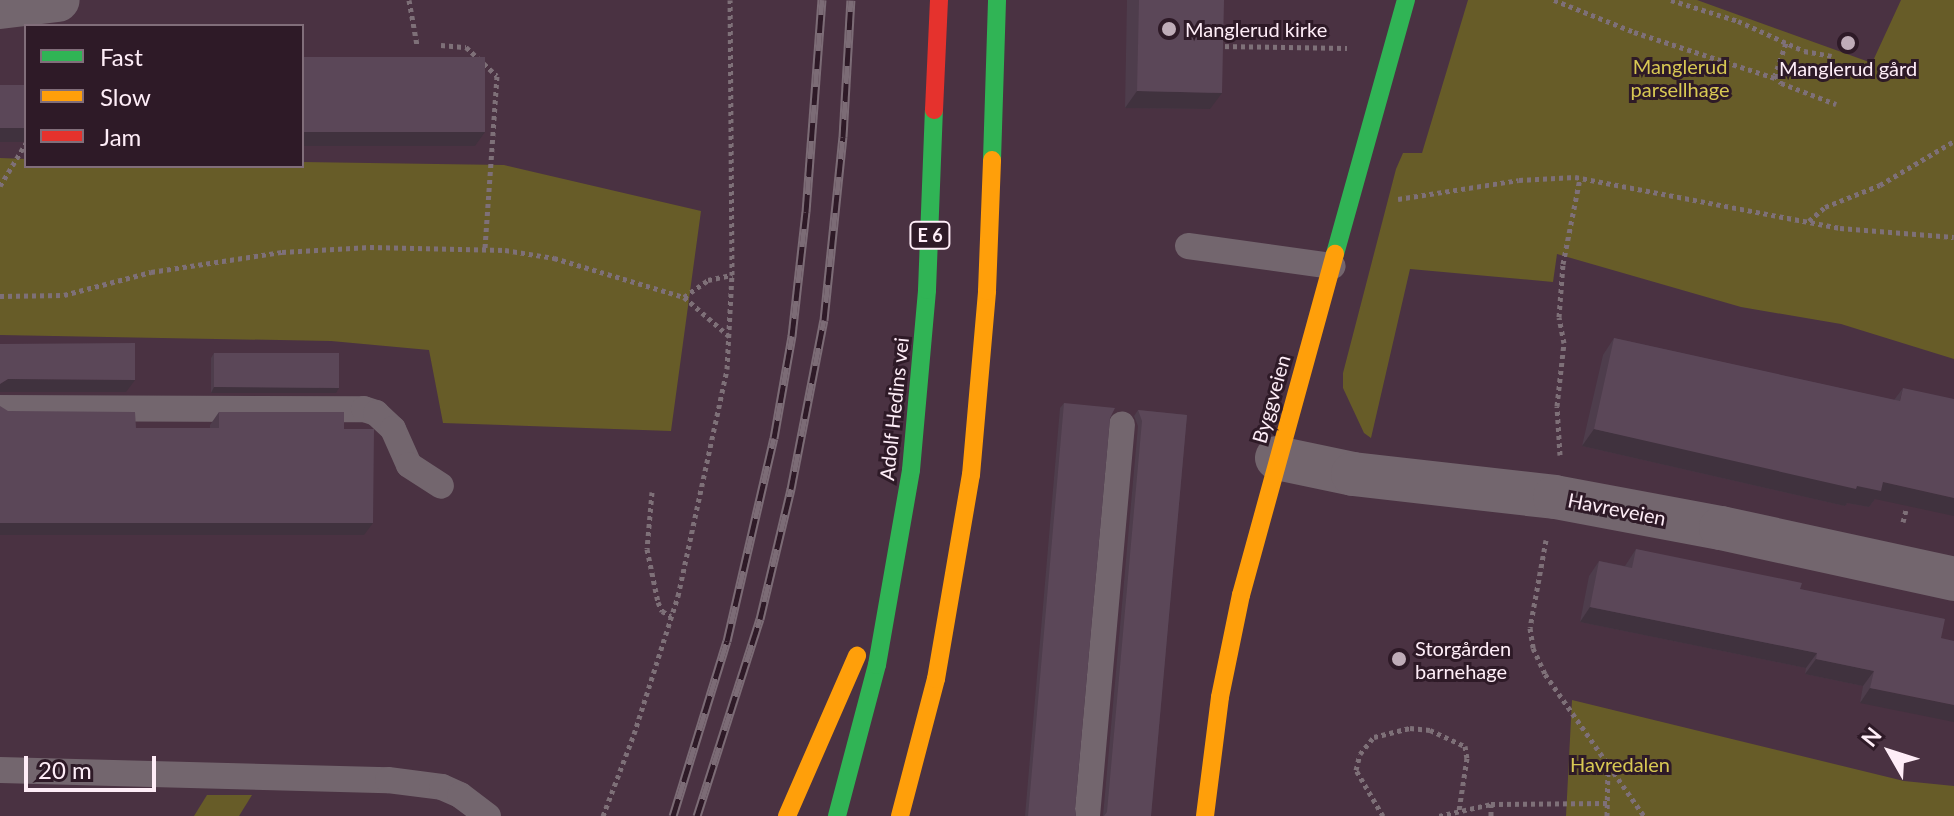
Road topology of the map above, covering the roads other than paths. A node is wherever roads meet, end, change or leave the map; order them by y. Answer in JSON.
{"nodes":[{"id":1,"x":58,"y":0,"type":"edge"},
{"id":2,"x":939,"y":0,"type":"edge"},
{"id":3,"x":997,"y":0,"type":"edge"},
{"id":4,"x":1406,"y":0,"type":"edge"},
{"id":5,"x":0,"y":7,"type":"edge"},
{"id":6,"x":1188,"y":246,"type":"dead end"},
{"id":7,"x":1333,"y":266,"type":"junction"},
{"id":8,"x":0,"y":408,"type":"edge"},
{"id":9,"x":1122,"y":425,"type":"dead end"},
{"id":10,"x":1277,"y":458,"type":"junction"},
{"id":11,"x":441,"y":486,"type":"dead end"},
{"id":12,"x":896,"y":566,"type":"junction"},
{"id":13,"x":1954,"y":579,"type":"edge"},
{"id":14,"x":936,"y":679,"type":"junction"},
{"id":15,"x":0,"y":770,"type":"edge"},
{"id":16,"x":931,"y":770,"type":"dead end"},
{"id":17,"x":488,"y":816,"type":"edge"},
{"id":18,"x":787,"y":816,"type":"edge"},
{"id":19,"x":837,"y":816,"type":"edge"},
{"id":20,"x":900,"y":816,"type":"edge"},
{"id":21,"x":1087,"y":816,"type":"edge"},
{"id":22,"x":1205,"y":816,"type":"edge"}],
"edges":[{"from":1,"to":5,"type":"street"},
{"from":2,"to":12,"type":"main road","name":"Adolf Hedins vei","number":"E 6"},
{"from":3,"to":14,"type":"main road"},
{"from":4,"to":7,"type":"main road","name":"Byggveien"},
{"from":6,"to":7,"type":"lane"},
{"from":7,"to":10,"type":"main road","name":"Byggveien"},
{"from":8,"to":11,"type":"lane"},
{"from":9,"to":21,"type":"lane"},
{"from":10,"to":13,"type":"street","name":"Havreveien"},
{"from":10,"to":22,"type":"main road","name":"Byggveien"},
{"from":12,"to":18,"type":"main road","number":"E 6"},
{"from":12,"to":19,"type":"main road","name":"Adolf Hedins vei","number":"E 6"},
{"from":14,"to":16,"type":"main road"},
{"from":14,"to":20,"type":"main road"},
{"from":15,"to":17,"type":"lane"}]}
